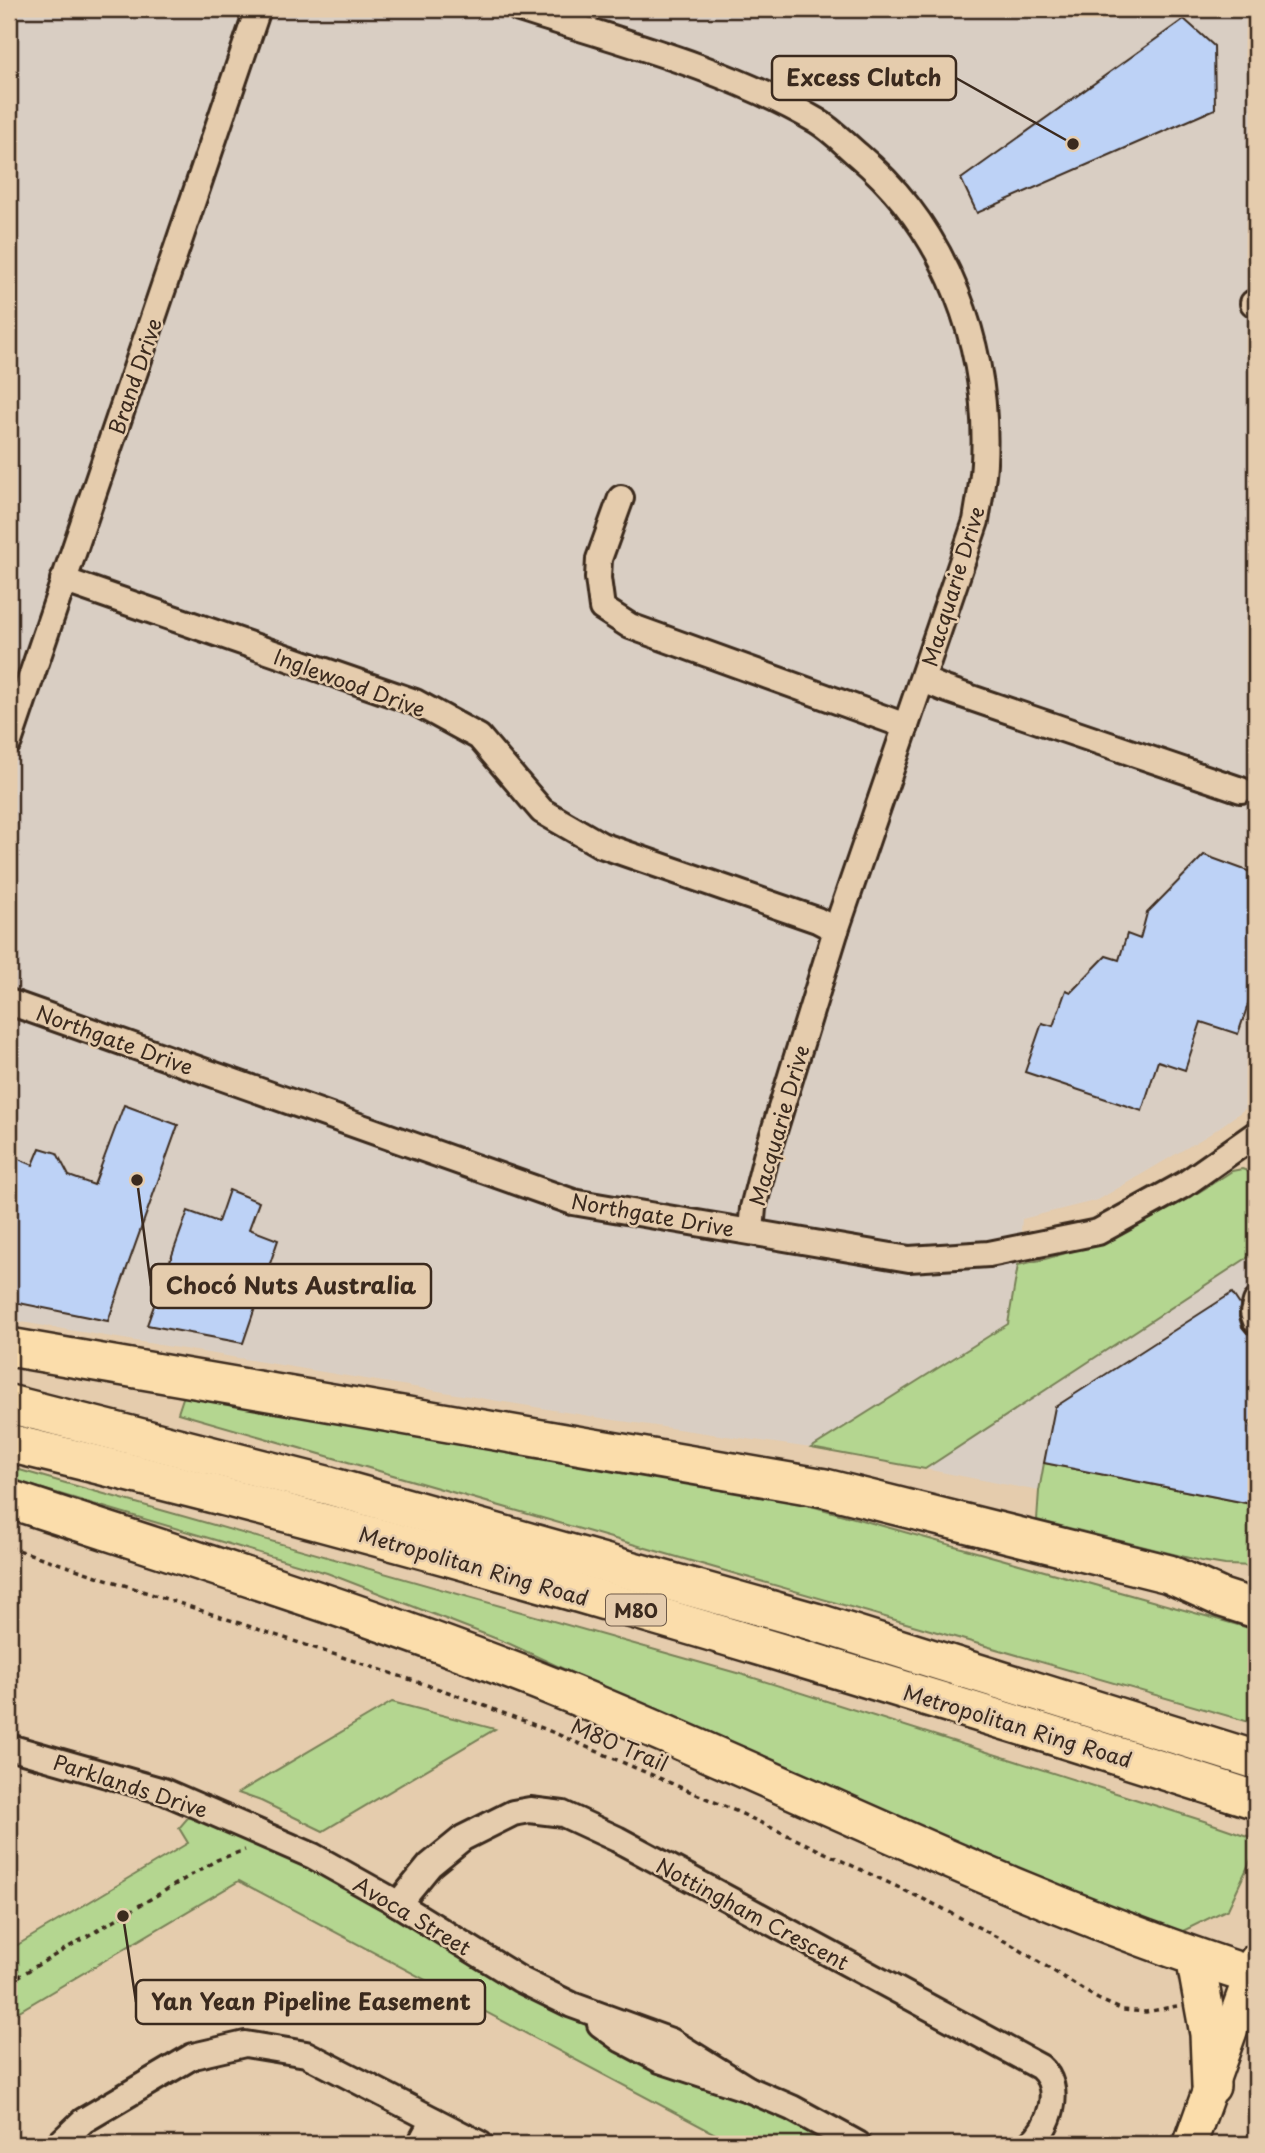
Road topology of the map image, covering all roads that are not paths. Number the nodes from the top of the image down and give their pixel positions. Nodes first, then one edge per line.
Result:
1 (258, 9) edge
2 (519, 9) edge
3 (621, 498) dead end
4 (63, 580) junction
5 (923, 680) junction
6 (906, 726) junction
7 (9, 742) edge
8 (1241, 790) dead end
9 (836, 930) junction
10 (9, 1002) edge
11 (1256, 1134) edge
12 (751, 1231) junction
13 (1256, 1302) edge
14 (1256, 1321) edge
15 (9, 1347) edge
16 (9, 1404) edge
17 (9, 1443) edge
18 (9, 1499) edge
19 (1169, 1574) junction
20 (1256, 1580) edge
21 (1256, 1609) edge
22 (9, 1747) edge
23 (1256, 1760) edge
24 (1256, 1800) edge
25 (252, 1828) joint
26 (398, 1904) junction
27 (1195, 1957) junction
28 (1254, 1971) edge
29 (1211, 2086) junction
30 (433, 2120) junction
31 (59, 2144) edge
32 (420, 2144) edge
33 (480, 2144) edge
34 (858, 2144) edge
35 (1030, 2144) edge
36 (1190, 2144) edge

1 - 4 street, Brand Drive
2 - 5 street, Macquarie Drive
3 - 6 street
4 - 7 street, Brand Drive
4 - 9 street, Inglewood Drive
5 - 6 street, Macquarie Drive
5 - 8 street
6 - 9 street, Macquarie Drive
9 - 12 street, Macquarie Drive
10 - 12 street, Northgate Drive
11 - 12 street, Northgate Drive
13 - 14 street
15 - 19 highway
16 - 23 highway, Metropolitan Ring Road / M80
17 - 24 highway, Metropolitan Ring Road / M80
18 - 27 highway
19 - 20 highway
19 - 21 highway
22 - 25 street, Parklands Drive
25 - 26 street, Avoca Street
26 - 34 street, Avoca Street
26 - 35 street, Nottingham Crescent
27 - 28 highway
27 - 29 highway
28 - 29 main road
29 - 36 main road
30 - 31 street
30 - 32 street
30 - 33 street

